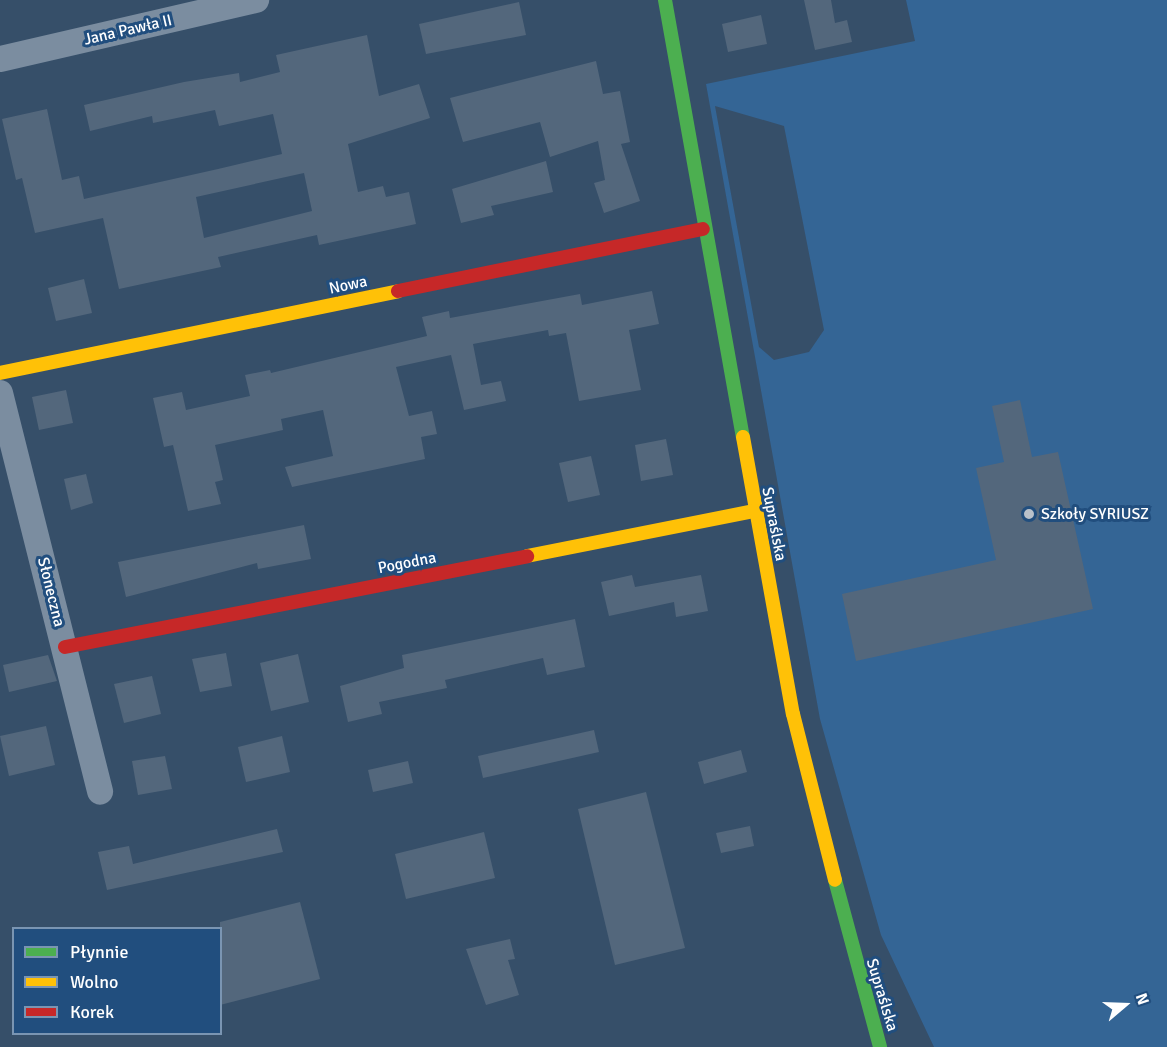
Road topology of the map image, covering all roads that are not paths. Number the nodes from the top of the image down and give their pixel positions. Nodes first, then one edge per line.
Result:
1 (256, 0) edge
2 (665, 0) edge
3 (0, 59) edge
4 (703, 229) junction
5 (0, 373) edge
6 (0, 393) edge
7 (755, 511) junction
8 (65, 647) junction
9 (100, 792) dead end
10 (880, 1047) edge

1 - 3 street, Jana Pawła II
2 - 4 street, Supraślska
4 - 5 street, Nowa
4 - 7 street, Supraślska
6 - 8 street, Słoneczna
7 - 8 street, Pogodna
7 - 10 street, Supraślska
8 - 9 street, Słoneczna

